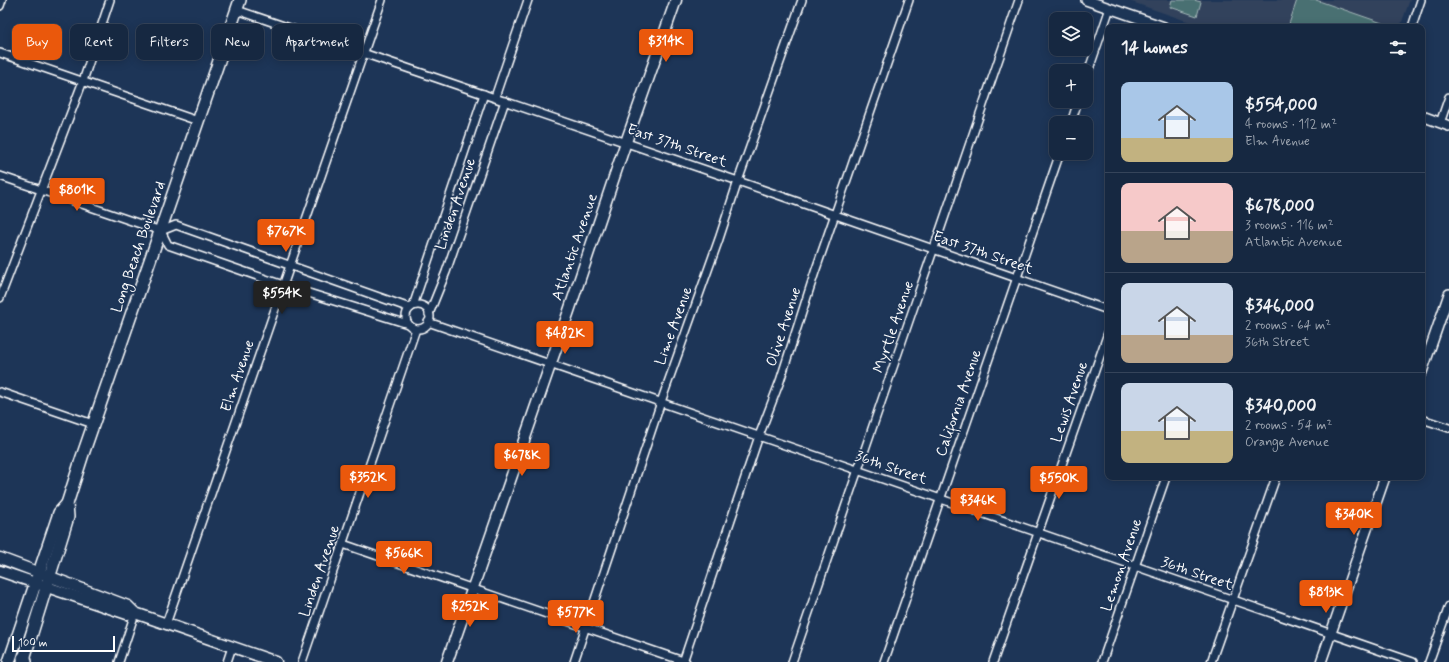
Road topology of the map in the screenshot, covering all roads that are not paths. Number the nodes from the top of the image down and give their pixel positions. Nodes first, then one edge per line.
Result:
1 (2, 0) edge
2 (110, 0) edge
3 (382, 0) edge
4 (528, 0) edge
5 (676, 0) edge
6 (802, 0) edge
7 (909, 0) edge
8 (1020, 0) edge
9 (1086, 0) edge
10 (1422, 0) edge
11 (1111, 4) edge
12 (239, 5) edge
13 (0, 6) edge
14 (288, 24) edge
15 (1157, 24) edge
16 (1413, 24) edge
17 (0, 53) edge
18 (363, 53) joint
19 (361, 60) edge
20 (1091, 64) edge
21 (83, 81) junction
22 (484, 94) junction
23 (495, 97) junction
24 (1449, 97) edge
25 (505, 101) junction
26 (1425, 117) edge
27 (198, 121) junction
28 (1445, 124) edge
29 (626, 142) junction
30 (1058, 160) edge
31 (0, 176) edge
32 (738, 181) junction
33 (42, 190) junction
34 (836, 215) junction
35 (161, 231) junction
36 (934, 250) junction
37 (290, 264) junction
38 (1017, 279) junction
39 (282, 285) junction
40 (1449, 294) edge
41 (0, 298) edge
42 (412, 307) junction
43 (1105, 309) edge
44 (429, 314) junction
45 (428, 322) junction
46 (408, 324) junction
47 (416, 329) junction
48 (1105, 341) edge
49 (1425, 363) edge
50 (550, 364) junction
51 (0, 392) edge
52 (660, 402) junction
53 (1425, 419) edge
54 (93, 424) junction
55 (1449, 428) edge
56 (759, 436) junction
57 (857, 470) junction
58 (1165, 480) edge
59 (1275, 480) edge
60 (1384, 480) edge
61 (940, 499) junction
62 (67, 504) junction
63 (1037, 533) junction
64 (342, 544) junction
65 (0, 558) edge
66 (1135, 566) junction
67 (0, 571) edge
68 (37, 578) junction
69 (48, 582) junction
70 (472, 588) junction
71 (1232, 600) junction
72 (1449, 606) edge
73 (135, 613) junction
74 (166, 624) junction
75 (586, 627) junction
76 (1331, 633) junction
77 (232, 647) junction
78 (24, 661) edge
79 (9, 662) edge
80 (119, 662) edge
81 (227, 662) edge
82 (276, 662) edge
83 (302, 662) edge
84 (447, 662) edge
85 (574, 662) edge
86 (684, 662) edge
87 (792, 662) edge
88 (884, 662) edge
89 (993, 662) edge
90 (1102, 662) edge
91 (1211, 662) edge
92 (1321, 662) edge
93 (1413, 662) edge
94 (1429, 662) edge

1 - 13 street
2 - 21 street
3 - 18 street, Elm Avenue
4 - 23 street
5 - 29 main road, Atlantic Avenue
6 - 32 street, Lime Avenue
7 - 34 street, Olive Avenue
8 - 36 street, Myrtle Avenue
9 - 11 street
10 - 16 street
11 - 15 street
11 - 20 street
12 - 14 street, East 37th Street
12 - 27 main road, Long Beach Boulevard
17 - 21 street
18 - 22 street, East 37th Street
19 - 37 street, Elm Avenue
21 - 27 street
21 - 33 street
22 - 23 street, East 37th Street
22 - 42 street, Linden Avenue
23 - 25 street, East 37th Street
24 - 28 street
25 - 29 street, East 37th Street
25 - 44 street, Linden Avenue
26 - 28 street
27 - 35 main road, Long Beach Boulevard
29 - 32 street, East 37th Street
29 - 50 main road, Atlantic Avenue
30 - 38 street, California Avenue
31 - 33 street
32 - 34 street, East 37th Street
32 - 52 street, Lime Avenue
33 - 35 street
33 - 41 street
34 - 36 street, East 37th Street
34 - 56 street, Olive Avenue
35 - 37 street
35 - 39 street
35 - 54 main road, Long Beach Boulevard
36 - 38 street, East 37th Street
36 - 57 street, Myrtle Avenue
37 - 39 street, Elm Avenue
37 - 42 street
38 - 43 street, East 37th Street
38 - 61 street, California Avenue
39 - 46 street
39 - 74 street, Elm Avenue
40 - 49 street
42 - 44 street
42 - 46 street
44 - 45 street
45 - 47 street
45 - 50 street, 36th Street
46 - 47 street
47 - 64 street, Linden Avenue
48 - 63 street, Lewis Avenue
50 - 52 street, 36th Street
50 - 70 main road, Atlantic Avenue
51 - 54 street
52 - 56 street, 36th Street
52 - 75 street, Lime Avenue
53 - 55 street
54 - 62 main road, Long Beach Boulevard
56 - 57 street, 36th Street
56 - 86 street, Olive Avenue
57 - 61 street, 36th Street
57 - 87 street, Myrtle Avenue
58 - 66 street, Lemon Avenue
59 - 71 street
60 - 76 street
61 - 63 street, 36th Street
61 - 88 street, California Avenue
62 - 68 main road, Long Beach Boulevard
62 - 69 main road, Long Beach Boulevard
63 - 66 street, 36th Street
63 - 89 street, Lewis Avenue
64 - 70 street
64 - 83 street, Linden Avenue
65 - 68 main road
66 - 71 street, 36th Street
66 - 90 street, Lemon Avenue
67 - 68 main road
68 - 69 main road
68 - 79 main road, Long Beach Boulevard
69 - 73 main road
69 - 78 main road, Long Beach Boulevard
70 - 75 street
70 - 84 main road, Atlantic Avenue
71 - 76 street, 36th Street
71 - 91 street
72 - 94 street
73 - 74 main road
73 - 80 street
74 - 77 main road
75 - 85 street, Lime Avenue
75 - 86 street
76 - 92 street
76 - 93 street, 36th Street
77 - 81 street
77 - 82 main road

